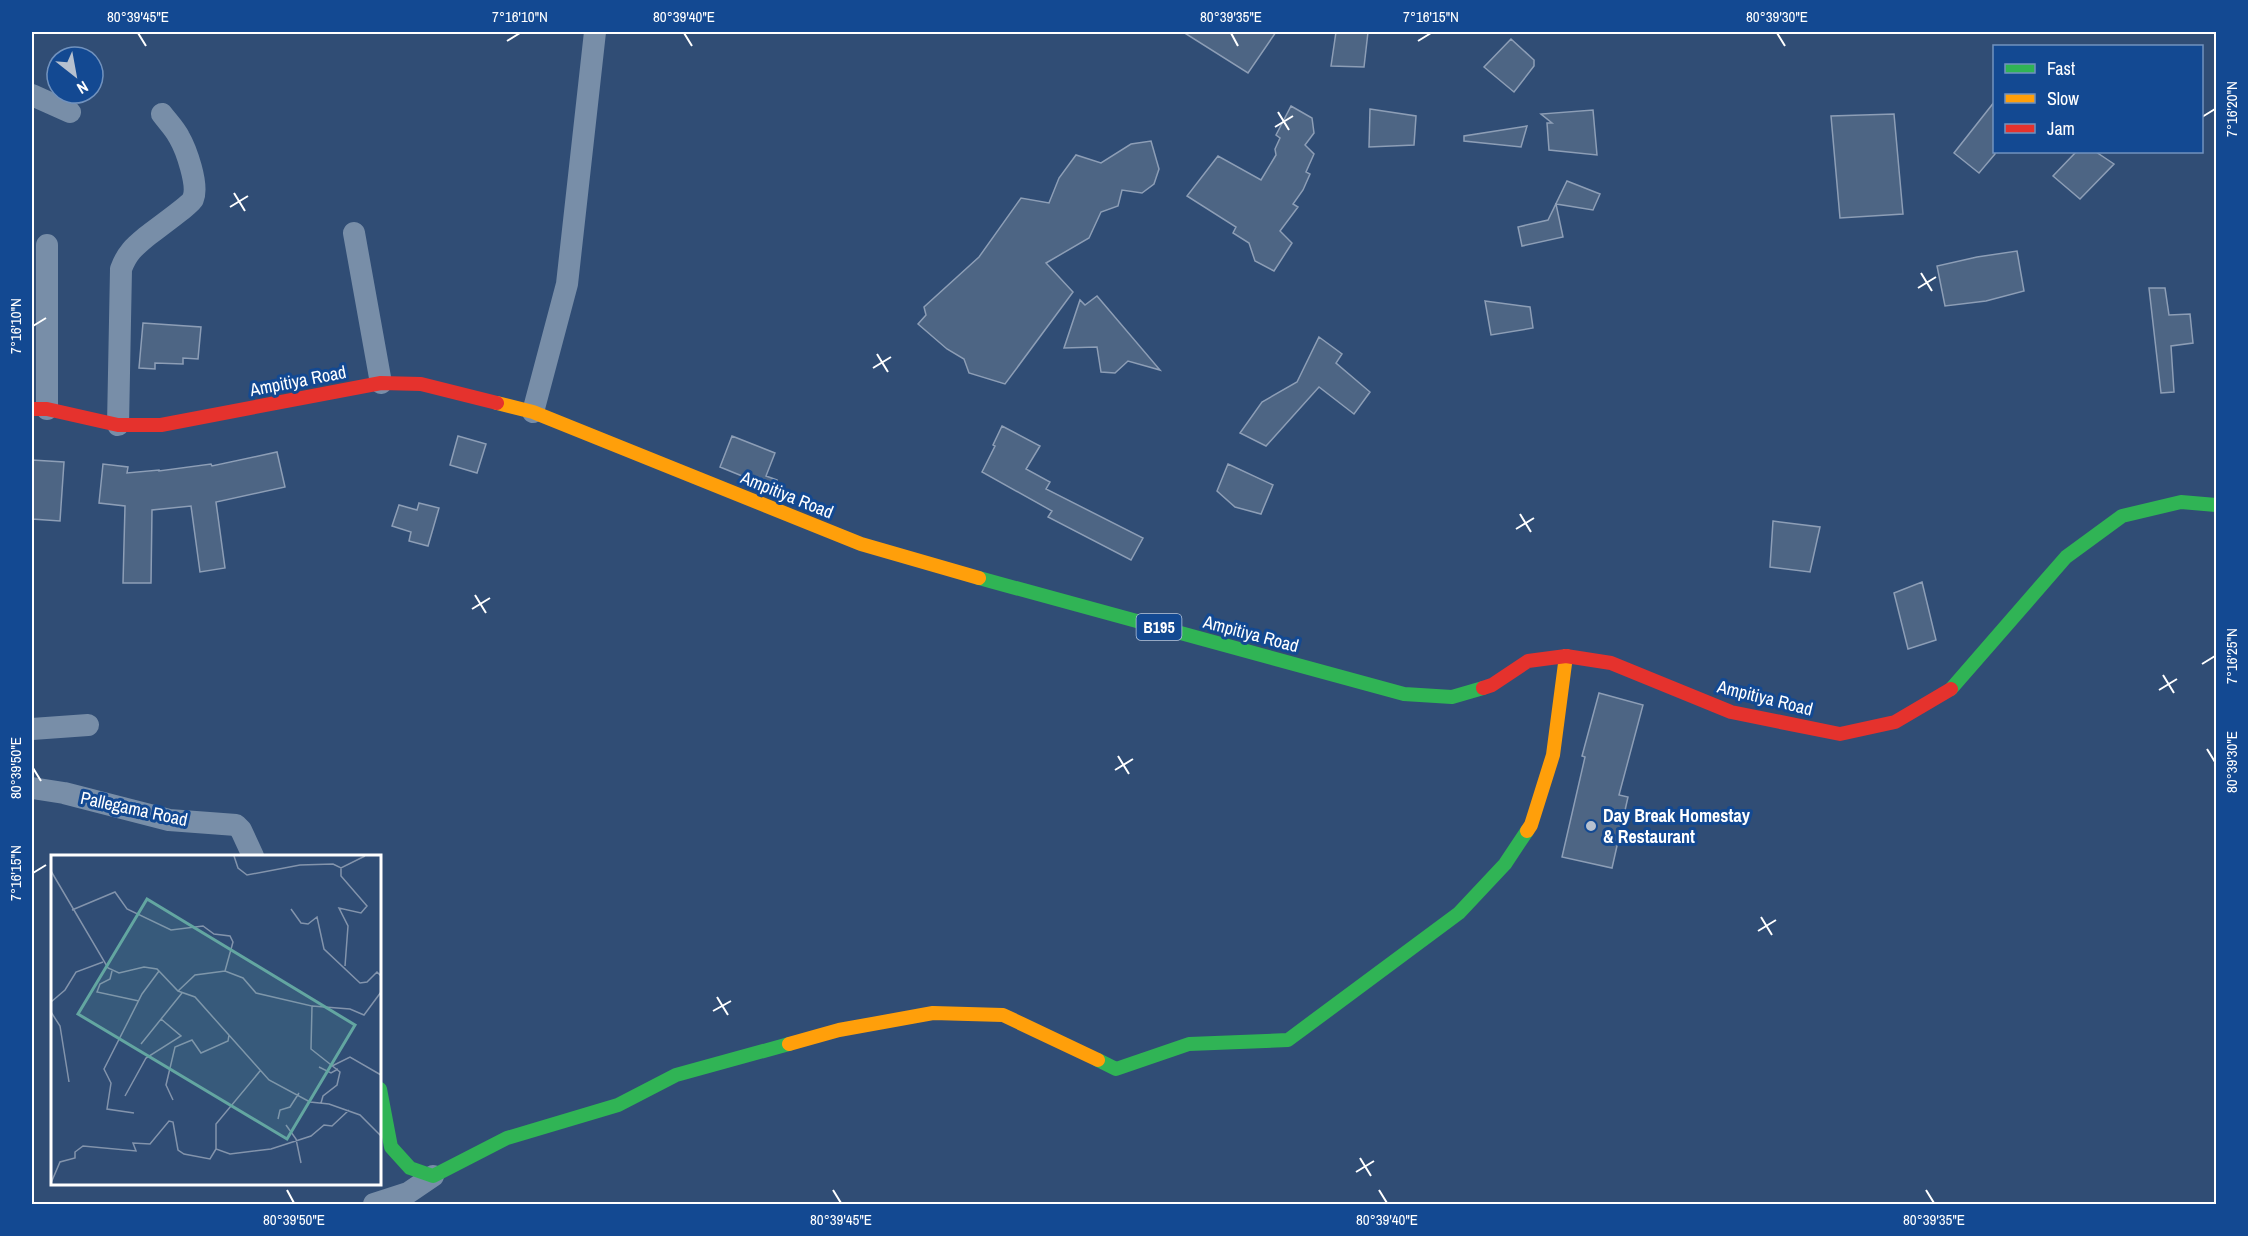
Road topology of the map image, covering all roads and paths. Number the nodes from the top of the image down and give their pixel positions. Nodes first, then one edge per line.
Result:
1 (595, 32) edge
2 (32, 95) edge
3 (70, 112) dead end
4 (162, 114) dead end
5 (354, 233) dead end
6 (47, 244) dead end
7 (381, 383) junction
8 (39, 409) edge
9 (533, 412) junction
10 (118, 425) junction
11 (2217, 505) edge
12 (1566, 656) junction
13 (88, 725) dead end
14 (32, 729) edge
15 (32, 788) edge
16 (253, 855) edge
17 (381, 1094) edge
18 (433, 1176) junction
19 (374, 1204) edge

1 - 9 street
2 - 3 street
4 - 10 street
5 - 7 street
6 - 8 street
7 - 9 main road, Ampitiya Road / B195
7 - 10 main road, Ampitiya Road / B195
8 - 10 main road, Ampitiya Road / B195
9 - 12 main road, Ampitiya Road / B195
11 - 12 main road, Ampitiya Road / B195
12 - 18 main road
13 - 14 street
15 - 16 street, Pallegama Road
17 - 18 main road
18 - 19 street

